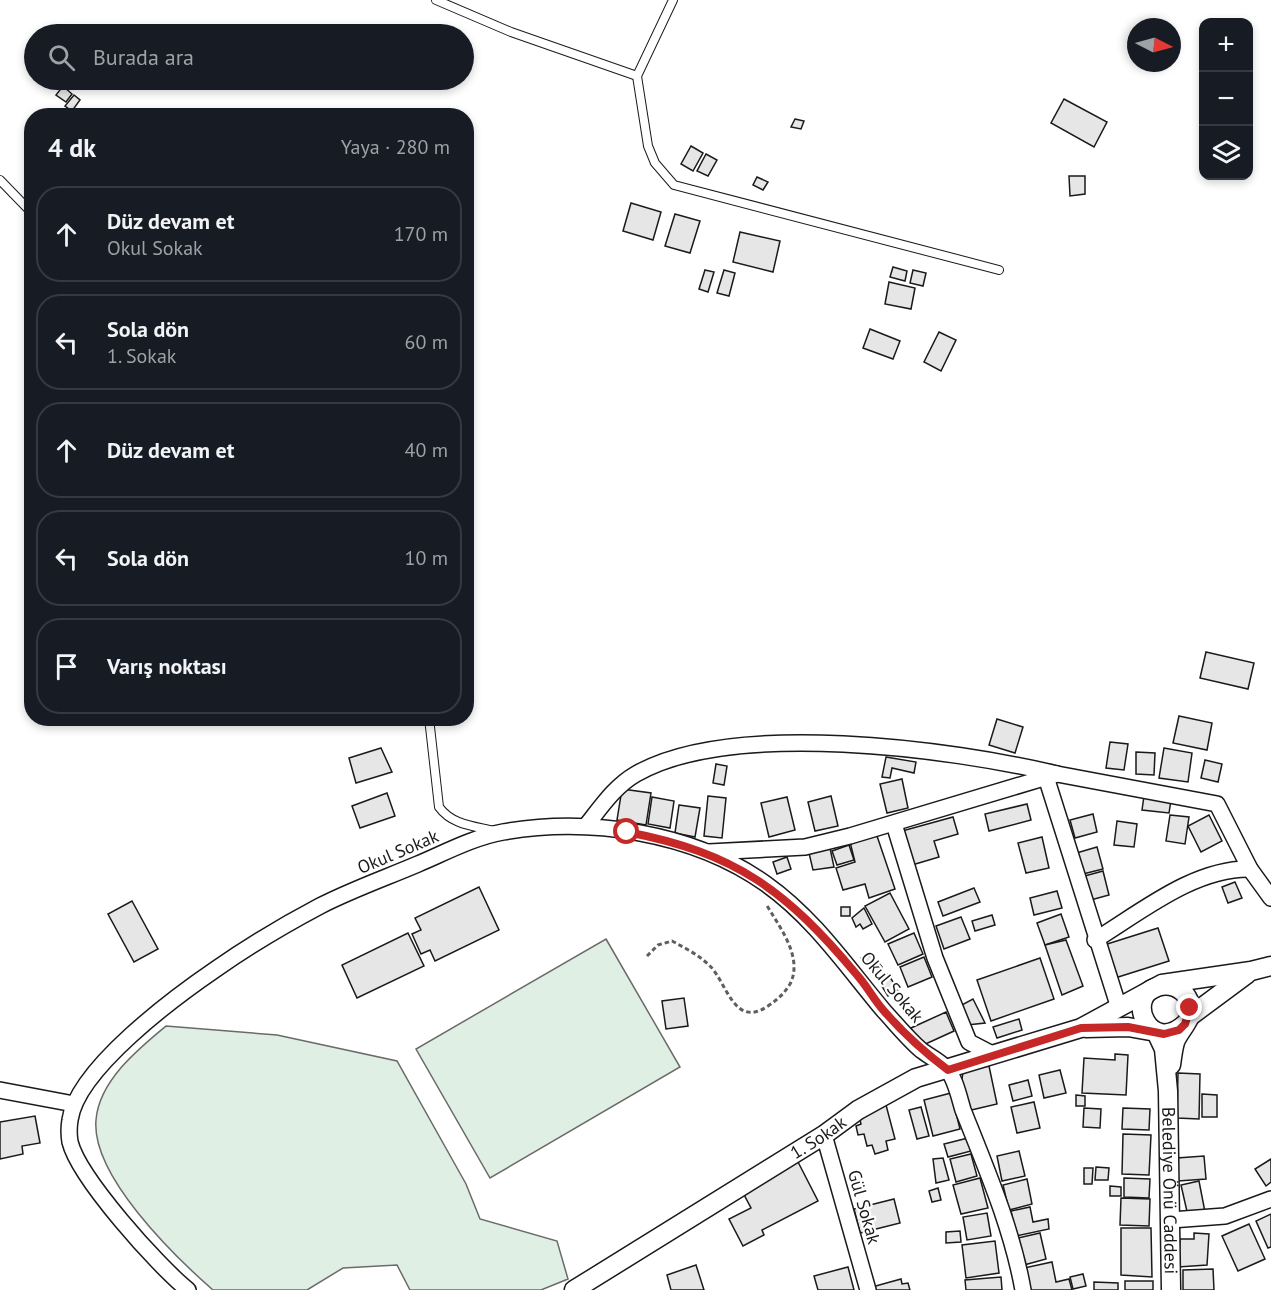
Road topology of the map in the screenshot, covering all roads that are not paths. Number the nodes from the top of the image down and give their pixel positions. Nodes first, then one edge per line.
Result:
1 (436, 0) edge
2 (673, 0) edge
3 (638, 76) junction
4 (0, 180) edge
5 (24, 205) edge
6 (999, 270) dead end
7 (430, 726) edge
8 (1052, 776) junction
9 (894, 824) junction
10 (586, 826) junction
11 (498, 832) junction
12 (706, 852) junction
13 (1250, 869) junction
14 (1271, 898) edge
15 (1095, 940) junction
16 (1271, 966) edge
17 (1251, 971) junction
18 (1154, 988) junction
19 (1119, 1008) junction
20 (1187, 1020) junction
21 (1081, 1028) junction
22 (1156, 1032) junction
23 (992, 1054) junction
24 (948, 1070) junction
25 (0, 1090) edge
26 (1168, 1091) junction
27 (74, 1104) junction
28 (824, 1135) junction
29 (1271, 1199) edge
30 (1171, 1220) junction
31 (188, 1290) edge
32 (574, 1290) edge
33 (868, 1290) edge
34 (1023, 1290) edge
35 (1171, 1290) edge

1 - 3 lane
2 - 3 lane
3 - 6 lane
4 - 5 lane
7 - 11 lane
8 - 9 street
8 - 10 street
8 - 13 street
8 - 15 street
9 - 12 street
9 - 23 street
10 - 11 street, Okul Sokak
10 - 12 street, Okul Sokak
11 - 27 street, Okul Sokak
12 - 24 street, Okul Sokak
13 - 14 street
13 - 15 street
15 - 19 street
16 - 17 street
17 - 18 street
17 - 20 street
18 - 19 street
18 - 20 street
18 - 22 street
19 - 21 street
20 - 22 street
20 - 26 street
21 - 22 street
21 - 23 street, 1. Sokak
22 - 26 street
23 - 24 street, 1. Sokak
24 - 28 street, 1. Sokak
24 - 34 street
25 - 27 street
26 - 30 street, Belediye Önü Caddesi
27 - 31 street, Okul Sokak
28 - 32 street, 1. Sokak
28 - 33 street, Gül Sokak
29 - 30 street
30 - 35 street, Belediye Önü Caddesi

